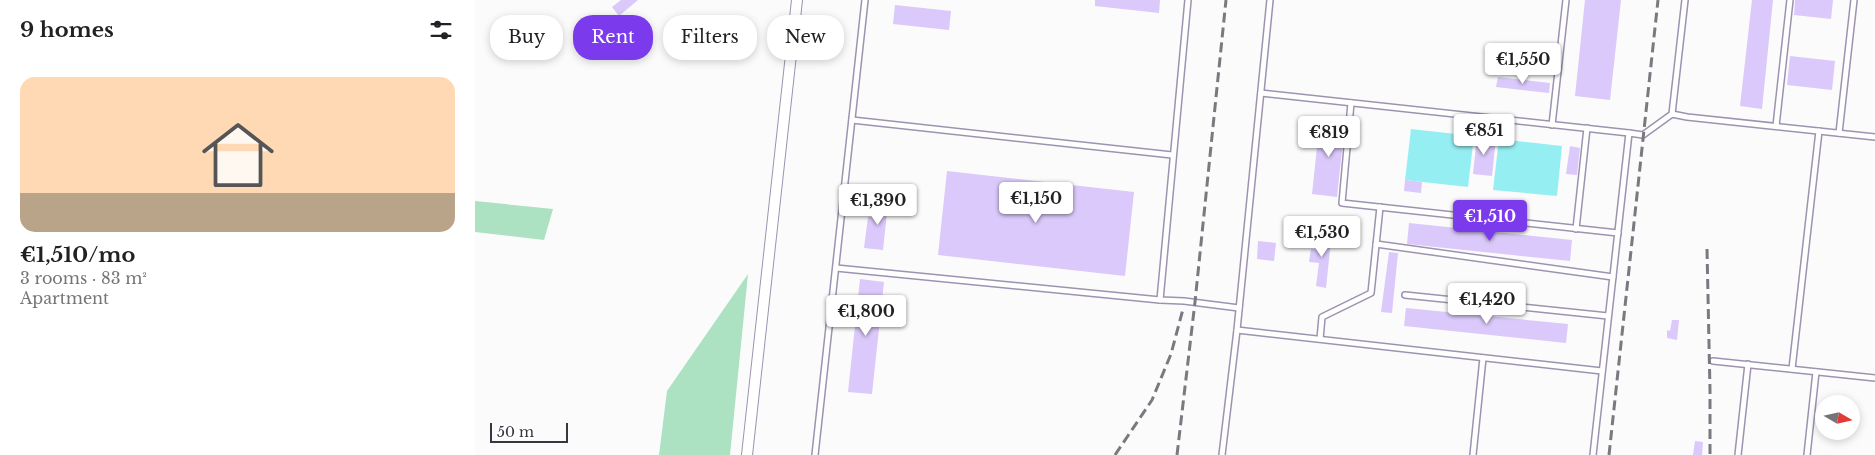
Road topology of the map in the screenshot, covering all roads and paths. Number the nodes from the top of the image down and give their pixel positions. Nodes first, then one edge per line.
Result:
1 (797, 0) edge
2 (865, 0) edge
3 (1188, 0) edge
4 (1270, 0) edge
5 (1566, 0) edge
6 (1685, 0) edge
7 (1790, 0) edge
8 (1855, 0) edge
9 (1261, 93) junction
10 (1351, 103) junction
11 (1672, 114) junction
12 (852, 120) junction
13 (1552, 125) junction
14 (1776, 126) junction
15 (1587, 128) junction
16 (1819, 131) junction
17 (1629, 133) junction
18 (1839, 133) junction
19 (1875, 137) edge
20 (1172, 155) junction
21 (1380, 207) junction
22 (1576, 229) junction
23 (1618, 233) junction
24 (1376, 244) junction
25 (836, 268) junction
26 (1613, 277) junction
27 (1405, 296) dead end
28 (1160, 300) junction
29 (1239, 308) junction
30 (1608, 316) junction
31 (1237, 330) junction
32 (1320, 339) junction
33 (1483, 358) junction
34 (1713, 361) dead end
35 (1748, 364) junction
36 (1792, 369) junction
37 (1602, 371) junction
38 (1817, 372) junction
39 (1875, 378) edge
40 (747, 455) edge
41 (815, 455) edge
42 (1222, 455) edge
43 (1473, 455) edge
44 (1593, 455) edge
45 (1738, 455) edge
46 (1807, 455) edge

1 - 40 street
2 - 12 lane
3 - 20 lane
4 - 9 lane
5 - 13 lane
6 - 11 lane
7 - 14 lane
8 - 18 lane
9 - 10 lane
9 - 29 lane
10 - 13 lane
10 - 21 lane
11 - 14 lane
11 - 17 lane
12 - 20 lane
12 - 25 lane
13 - 15 lane
14 - 16 lane
15 - 17 lane
15 - 22 lane
16 - 18 lane
16 - 36 lane
17 - 23 lane
18 - 19 lane
20 - 28 lane
21 - 22 lane
21 - 24 lane
22 - 23 lane
23 - 26 lane
24 - 26 lane
24 - 32 lane
25 - 28 lane
25 - 41 lane
26 - 30 lane
27 - 30 lane
28 - 29 lane
29 - 31 lane
30 - 37 lane
31 - 32 lane
31 - 42 lane
32 - 33 lane
33 - 37 lane
33 - 43 lane
34 - 35 lane
35 - 36 lane
35 - 45 lane
36 - 38 lane
37 - 44 lane
38 - 39 lane
38 - 46 lane

